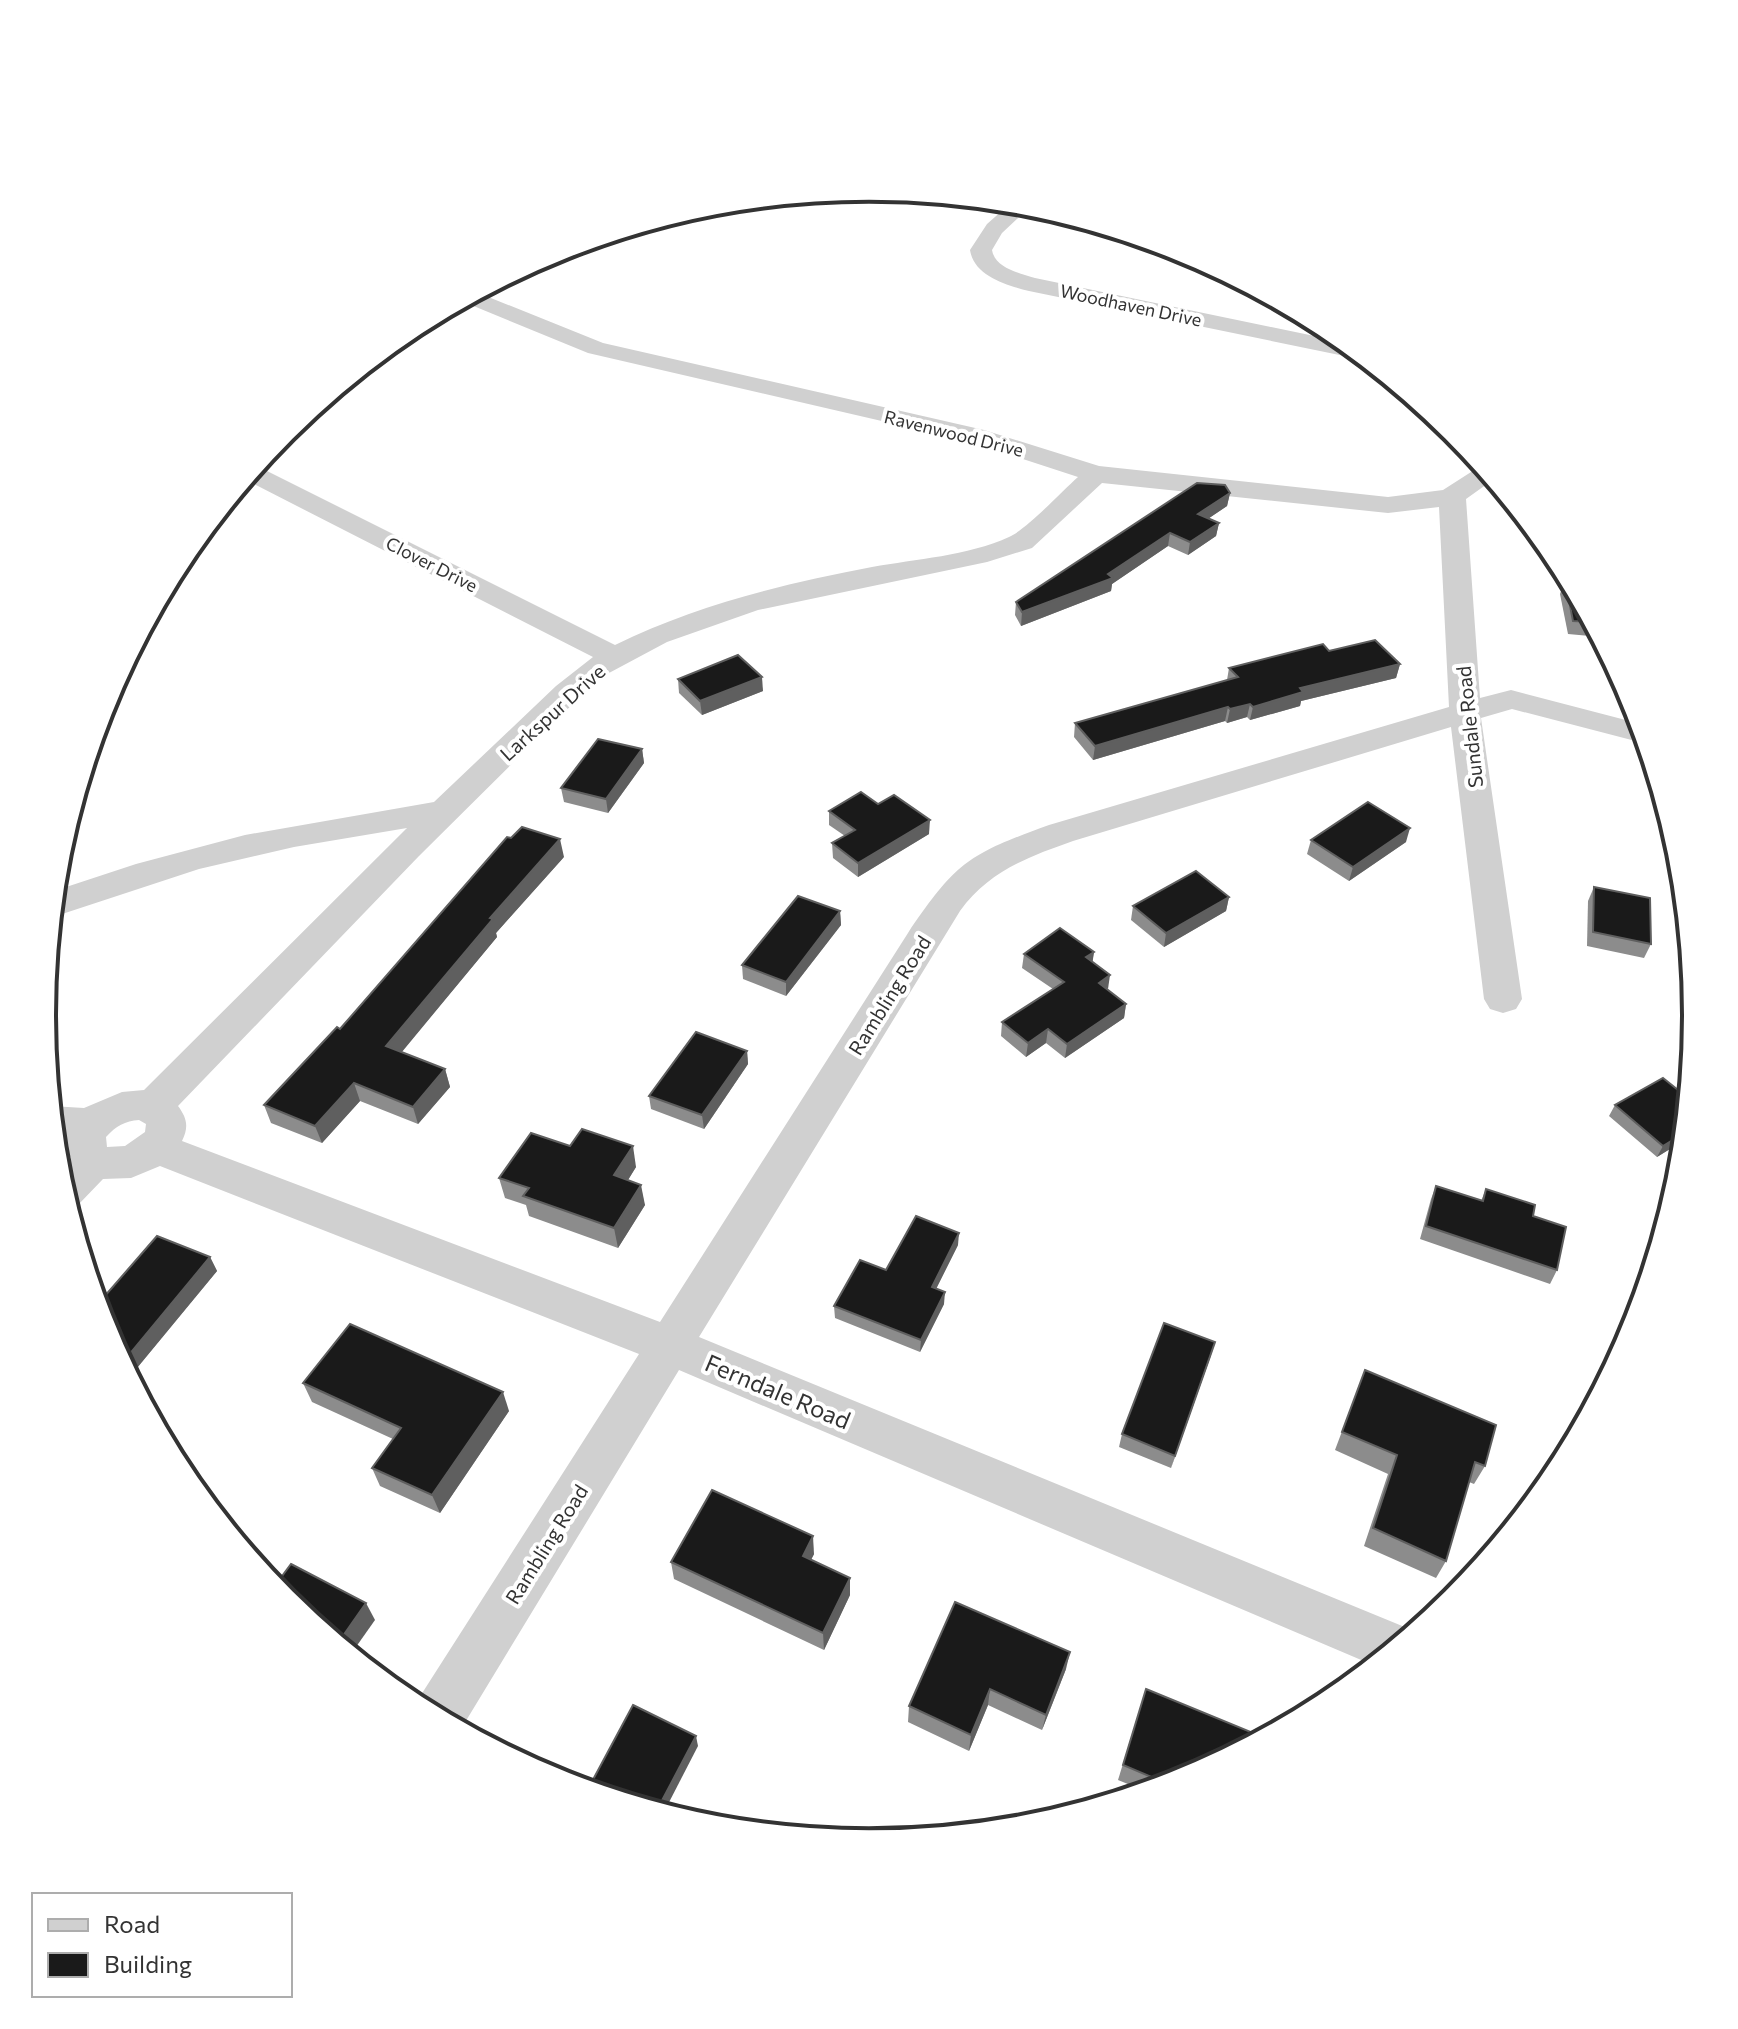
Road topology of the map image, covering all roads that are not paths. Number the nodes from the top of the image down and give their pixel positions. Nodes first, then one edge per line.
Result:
1 (1010, 214) edge
2 (479, 301) edge
3 (1331, 346) edge
4 (1096, 474) junction
5 (259, 477) edge
6 (1479, 477) edge
7 (1452, 496) junction
8 (614, 656) junction
9 (1465, 713) junction
10 (1631, 731) edge
11 (443, 812) junction
12 (64, 901) edge
13 (1503, 999) dead end
14 (154, 1127) junction
15 (64, 1128) edge
16 (93, 1143) junction
17 (73, 1177) edge
18 (670, 1346) junction
19 (1383, 1644) edge
20 (444, 1707) edge

1 - 3 street, Woodhaven Drive
2 - 4 street, Ravenwood Drive
4 - 7 street, Ravenwood Drive
4 - 8 street, Larkspur Drive
5 - 8 street, Clover Drive
6 - 7 street
7 - 9 street, Sundale Road
8 - 11 street, Larkspur Drive
9 - 10 street, Rambling Road
9 - 13 street, Sundale Road
9 - 18 street, Rambling Road
11 - 12 street
11 - 14 street, Larkspur Drive
14 - 16 street
14 - 16 street
14 - 18 street, Ferndale Road
15 - 16 street
16 - 17 street
18 - 19 street, Ferndale Road
18 - 20 street, Rambling Road

